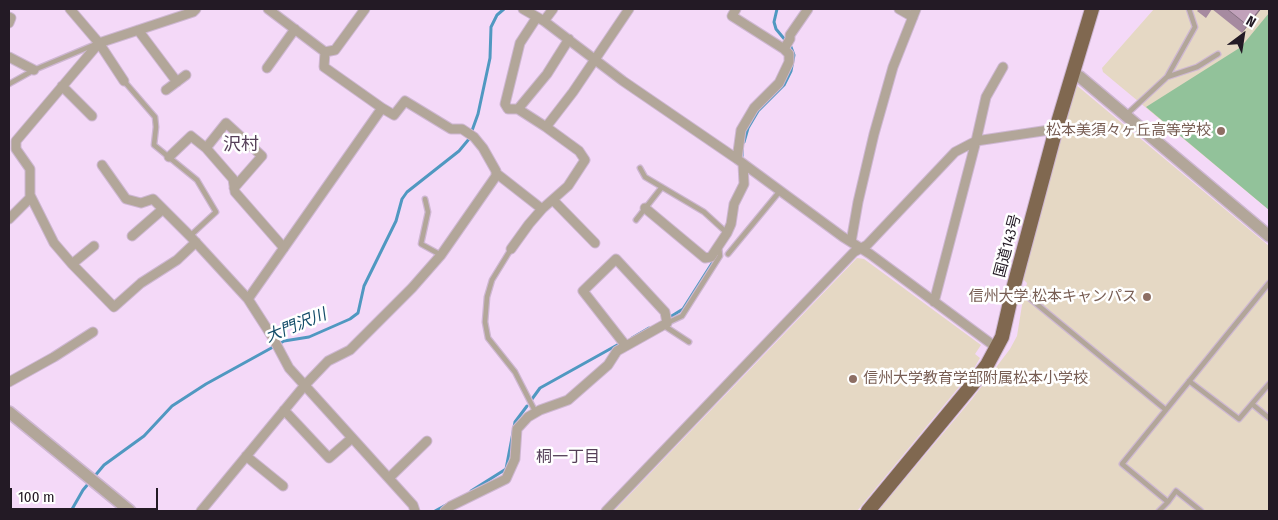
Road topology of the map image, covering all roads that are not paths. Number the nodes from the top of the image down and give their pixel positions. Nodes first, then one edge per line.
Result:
1 (70, 9) edge
2 (196, 9) edge
3 (268, 9) edge
4 (364, 9) edge
5 (523, 9) edge
6 (554, 9) edge
7 (628, 9) edge
8 (736, 9) edge
9 (808, 9) edge
10 (899, 9) edge
11 (1092, 9) edge
12 (1189, 9) edge
13 (914, 13) edge
14 (9, 17) edge
15 (540, 19) junction
16 (9, 24) edge
17 (295, 29) junction
18 (138, 30) junction
19 (569, 39) junction
20 (99, 43) junction
21 (786, 45) junction
22 (325, 52) junction
23 (1218, 54) dead end
24 (9, 57) edge
25 (595, 59) junction
26 (1003, 67) dead end
27 (266, 68) dead end
28 (34, 70) junction
29 (1072, 73) junction
30 (186, 75) dead end
31 (1167, 78) junction
32 (124, 81) joint
33 (177, 82) junction
34 (9, 84) edge
35 (62, 86) junction
36 (166, 90) dead end
37 (382, 108) junction
38 (518, 109) junction
39 (92, 116) dead end
40 (1126, 116) junction
41 (546, 127) junction
42 (1056, 129) junction
43 (976, 141) junction
44 (206, 148) junction
45 (169, 157) junction
46 (740, 161) junction
47 (102, 165) dead end
48 (640, 168) dead end
49 (496, 173) junction
50 (662, 187) junction
51 (234, 188) junction
52 (780, 191) junction
53 (30, 195) junction
54 (425, 199) dead end
55 (553, 200) junction
56 (645, 208) junction
57 (163, 209) junction
58 (542, 209) junction
59 (9, 219) edge
60 (636, 220) dead end
61 (727, 233) junction
62 (132, 236) dead end
63 (1269, 236) edge
64 (193, 239) junction
65 (851, 242) junction
66 (596, 243) dead end
67 (719, 245) junction
68 (94, 246) dead end
69 (284, 248) junction
70 (860, 248) junction
71 (510, 250) joint
72 (728, 254) dead end
73 (440, 255) junction
74 (72, 264) junction
75 (1269, 283) edge
76 (1013, 289) junction
77 (248, 299) junction
78 (934, 302) junction
79 (665, 324) junction
80 (94, 332) dead end
81 (689, 342) dead end
82 (626, 346) junction
83 (997, 348) junction
84 (1189, 381) junction
85 (9, 382) edge
86 (305, 384) junction
87 (1269, 384) edge
88 (1252, 404) junction
89 (284, 410) junction
90 (1166, 410) junction
91 (9, 412) edge
92 (536, 412) junction
93 (1269, 418) edge
94 (352, 438) junction
95 (427, 441) dead end
96 (246, 456) junction
97 (388, 478) junction
98 (283, 486) dead end
99 (1168, 502) junction
100 (873, 508) edge
101 (204, 510) edge
102 (130, 511) edge
103 (415, 511) edge
104 (444, 511) edge
105 (606, 511) edge
106 (1159, 511) edge
107 (1201, 511) edge

1 - 20 street
2 - 18 street
3 - 17 street
4 - 22 street
5 - 15 street
6 - 15 street
7 - 25 street
8 - 21 street
9 - 21 street
10 - 13 street
11 - 29 highway, 国道143号
12 - 31 lane
13 - 65 street
14 - 16 street
15 - 19 street
15 - 38 street
17 - 22 street
17 - 27 street
18 - 20 street
18 - 33 street
19 - 25 street
19 - 38 street
20 - 28 lane
20 - 32 street
20 - 35 street
21 - 46 street
22 - 37 street
23 - 31 lane
24 - 28 street
25 - 41 street
25 - 46 street
26 - 43 street
28 - 34 lane
29 - 40 street
29 - 42 highway, 国道143号
30 - 33 street
31 - 40 lane
32 - 45 lane
33 - 36 street
35 - 39 street
35 - 53 street
37 - 49 street
37 - 69 street
38 - 41 street
40 - 63 street
41 - 55 street
42 - 43 street
42 - 76 highway, 国道143号
43 - 70 street
43 - 78 street
44 - 45 street
44 - 51 street
44 - 51 street
45 - 64 lane
46 - 52 street
46 - 61 street
47 - 57 street
48 - 50 lane
49 - 58 street
49 - 73 street
50 - 56 lane
50 - 61 lane
51 - 69 street
52 - 65 street
52 - 72 lane
53 - 59 street
53 - 74 street
54 - 73 lane
55 - 58 street
55 - 66 street
56 - 60 lane
56 - 67 street
57 - 62 street
57 - 64 street
58 - 71 street
61 - 67 street
64 - 74 street
64 - 77 street
65 - 70 street
67 - 79 lane
68 - 74 street
69 - 77 street
70 - 78 street
70 - 105 street
71 - 92 lane
73 - 86 street
75 - 84 lane
76 - 83 highway, 国道143号
76 - 90 lane
77 - 86 street
78 - 83 street
79 - 81 lane
79 - 82 street
79 - 82 street
80 - 85 street
82 - 92 street
83 - 100 highway, 国道143号
84 - 88 lane
84 - 90 lane
86 - 89 street
86 - 94 street
87 - 88 lane
88 - 93 lane
89 - 94 street
89 - 96 street
90 - 99 lane
91 - 102 street
92 - 104 street
94 - 97 street
95 - 97 street
96 - 98 street
96 - 101 street
97 - 103 street
99 - 106 lane
99 - 107 lane

